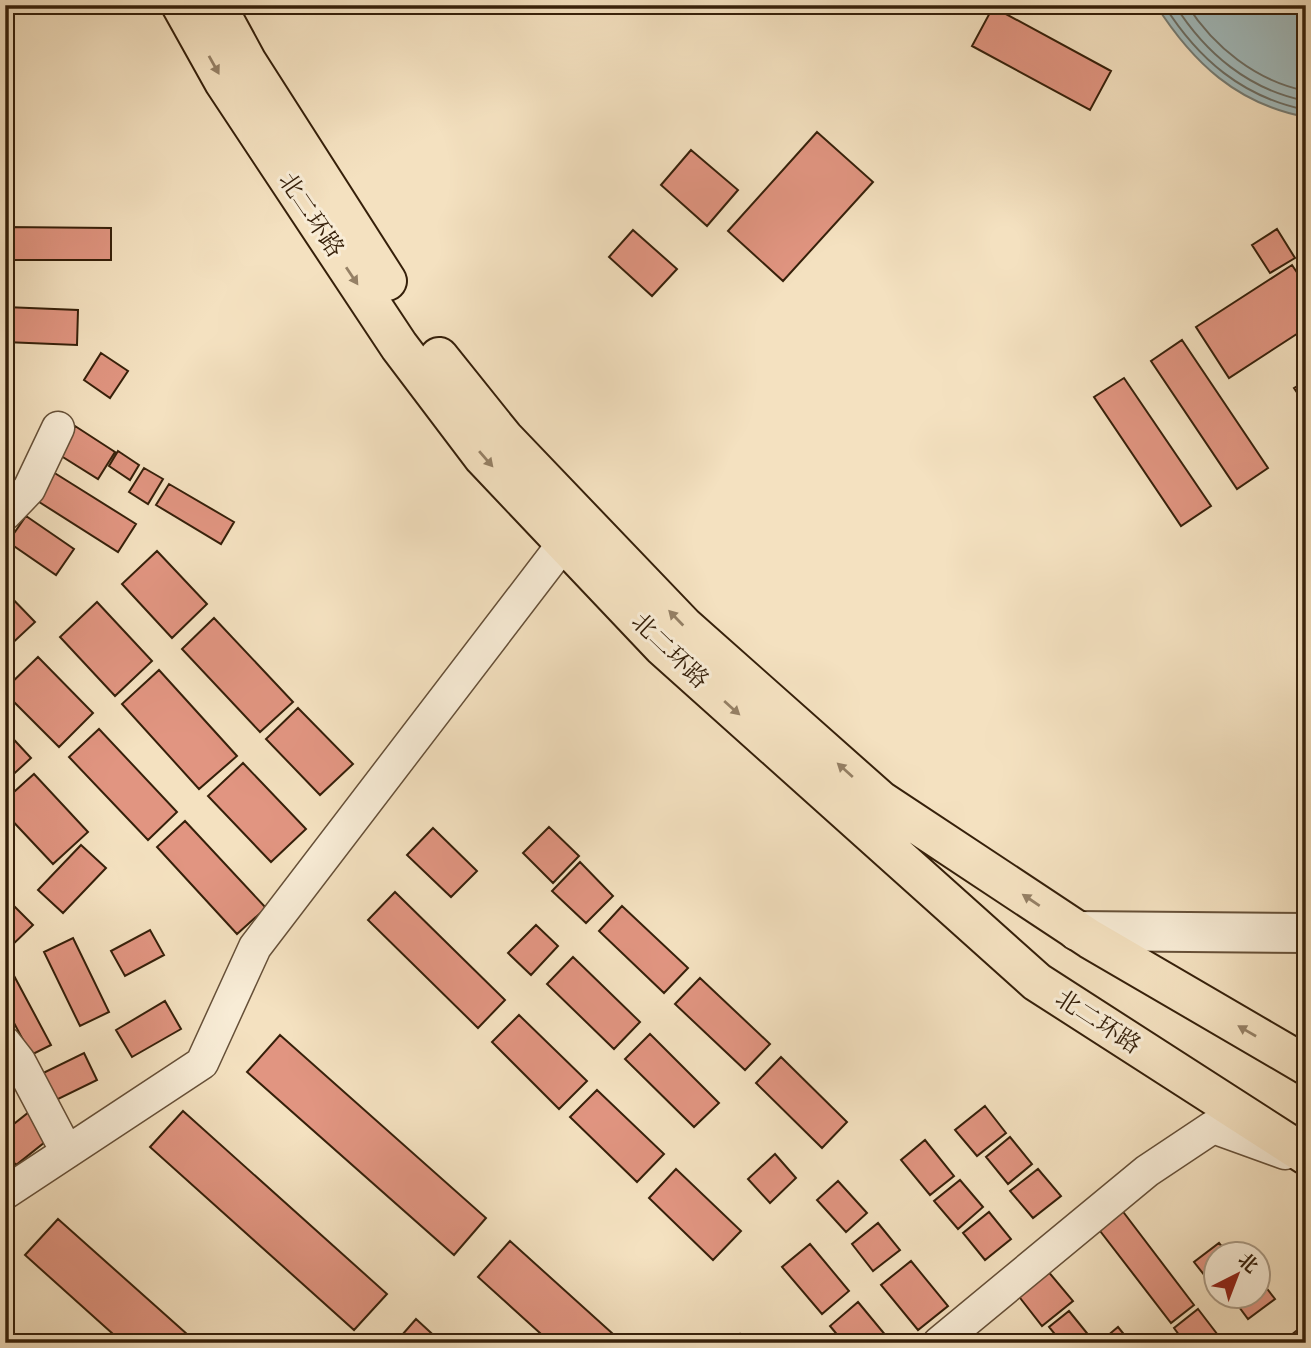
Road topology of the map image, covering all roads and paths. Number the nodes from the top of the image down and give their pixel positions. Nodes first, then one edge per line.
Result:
1 (181, 5) edge
2 (216, 5) edge
3 (58, 428) dead end
4 (5, 514) edge
5 (564, 543) junction
6 (1077, 931) junction
7 (1306, 933) edge
8 (5, 1043) edge
9 (1306, 1065) edge
10 (67, 1152) junction
11 (1306, 1157) edge
12 (5, 1193) edge
13 (939, 1343) edge

1 -> 5 main road, 北二环路
6 -> 2 main road, 北二环路
3 - 4 street
5 - 10 street
5 -> 11 main road, 北二环路
6 - 7 street
9 -> 6 main road, 北二环路
8 - 10 street
10 - 12 street
11 - 13 street

